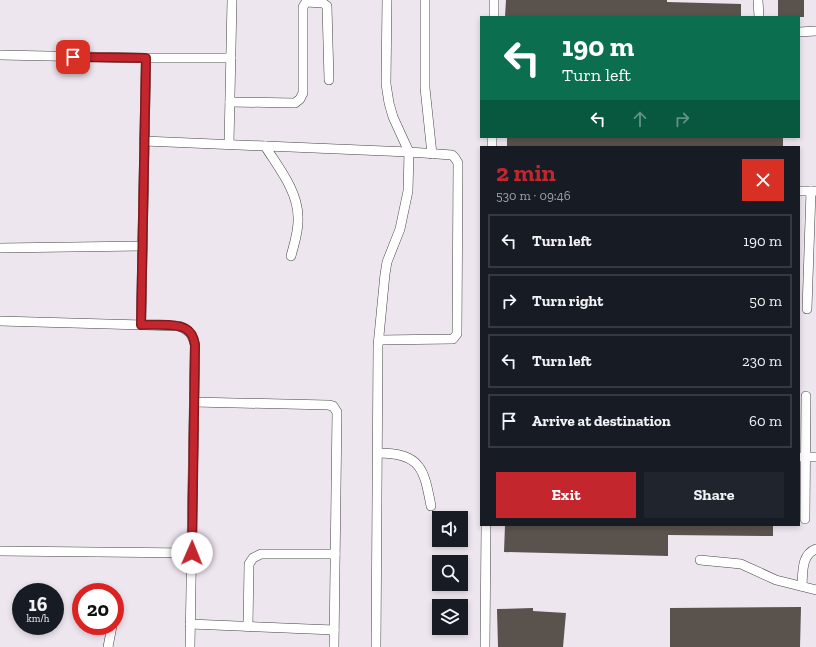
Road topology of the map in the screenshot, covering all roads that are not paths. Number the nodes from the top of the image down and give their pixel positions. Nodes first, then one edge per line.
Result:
1 (232, 0) edge
2 (387, 0) edge
3 (425, 0) edge
4 (494, 0) edge
5 (758, 0) edge
6 (494, 16) edge
7 (759, 16) edge
8 (816, 31) edge
9 (800, 32) edge
10 (0, 56) edge
11 (146, 58) junction
12 (231, 58) junction
13 (329, 80) dead end
14 (230, 102) junction
15 (144, 141) junction
16 (229, 144) junction
17 (265, 146) junction
18 (409, 152) junction
19 (432, 154) junction
20 (800, 191) edge
21 (813, 191) edge
22 (142, 246) junction
23 (0, 248) edge
24 (291, 256) dead end
25 (807, 309) dead end
26 (0, 321) edge
27 (141, 325) junction
28 (379, 340) junction
29 (806, 396) dead end
30 (194, 402) junction
31 (378, 453) junction
32 (802, 457) edge
33 (816, 457) edge
34 (431, 506) dead end
35 (805, 519) dead end
36 (486, 526) edge
37 (816, 549) edge
38 (0, 550) edge
39 (192, 553) junction
40 (335, 554) junction
41 (700, 560) dead end
42 (802, 586) junction
43 (816, 590) edge
44 (190, 624) junction
45 (248, 627) junction
46 (334, 630) junction
47 (110, 635) edge
48 (108, 647) edge
49 (190, 647) edge
50 (334, 647) edge
51 (376, 647) edge
52 (485, 647) edge

1 - 12 street
2 - 18 street
3 - 19 street
4 - 6 street
5 - 7 street
8 - 9 street
10 - 11 street
11 - 12 street
11 - 15 street
12 - 14 street
13 - 14 street
14 - 16 street
15 - 16 street
15 - 22 street
16 - 17 street
17 - 18 street
17 - 24 street
18 - 19 street
18 - 28 street
19 - 28 street
20 - 21 street
21 - 25 street
22 - 23 street
22 - 27 street
26 - 27 street
27 - 30 street
28 - 31 street
29 - 32 street
30 - 39 street
30 - 40 street
31 - 34 street
31 - 51 street
32 - 33 street
32 - 35 street
36 - 52 street
37 - 42 street
38 - 39 street
39 - 44 street
40 - 45 street
40 - 46 street
41 - 42 street
42 - 43 street
44 - 45 street
44 - 49 street
45 - 46 street
46 - 50 street
47 - 48 street

